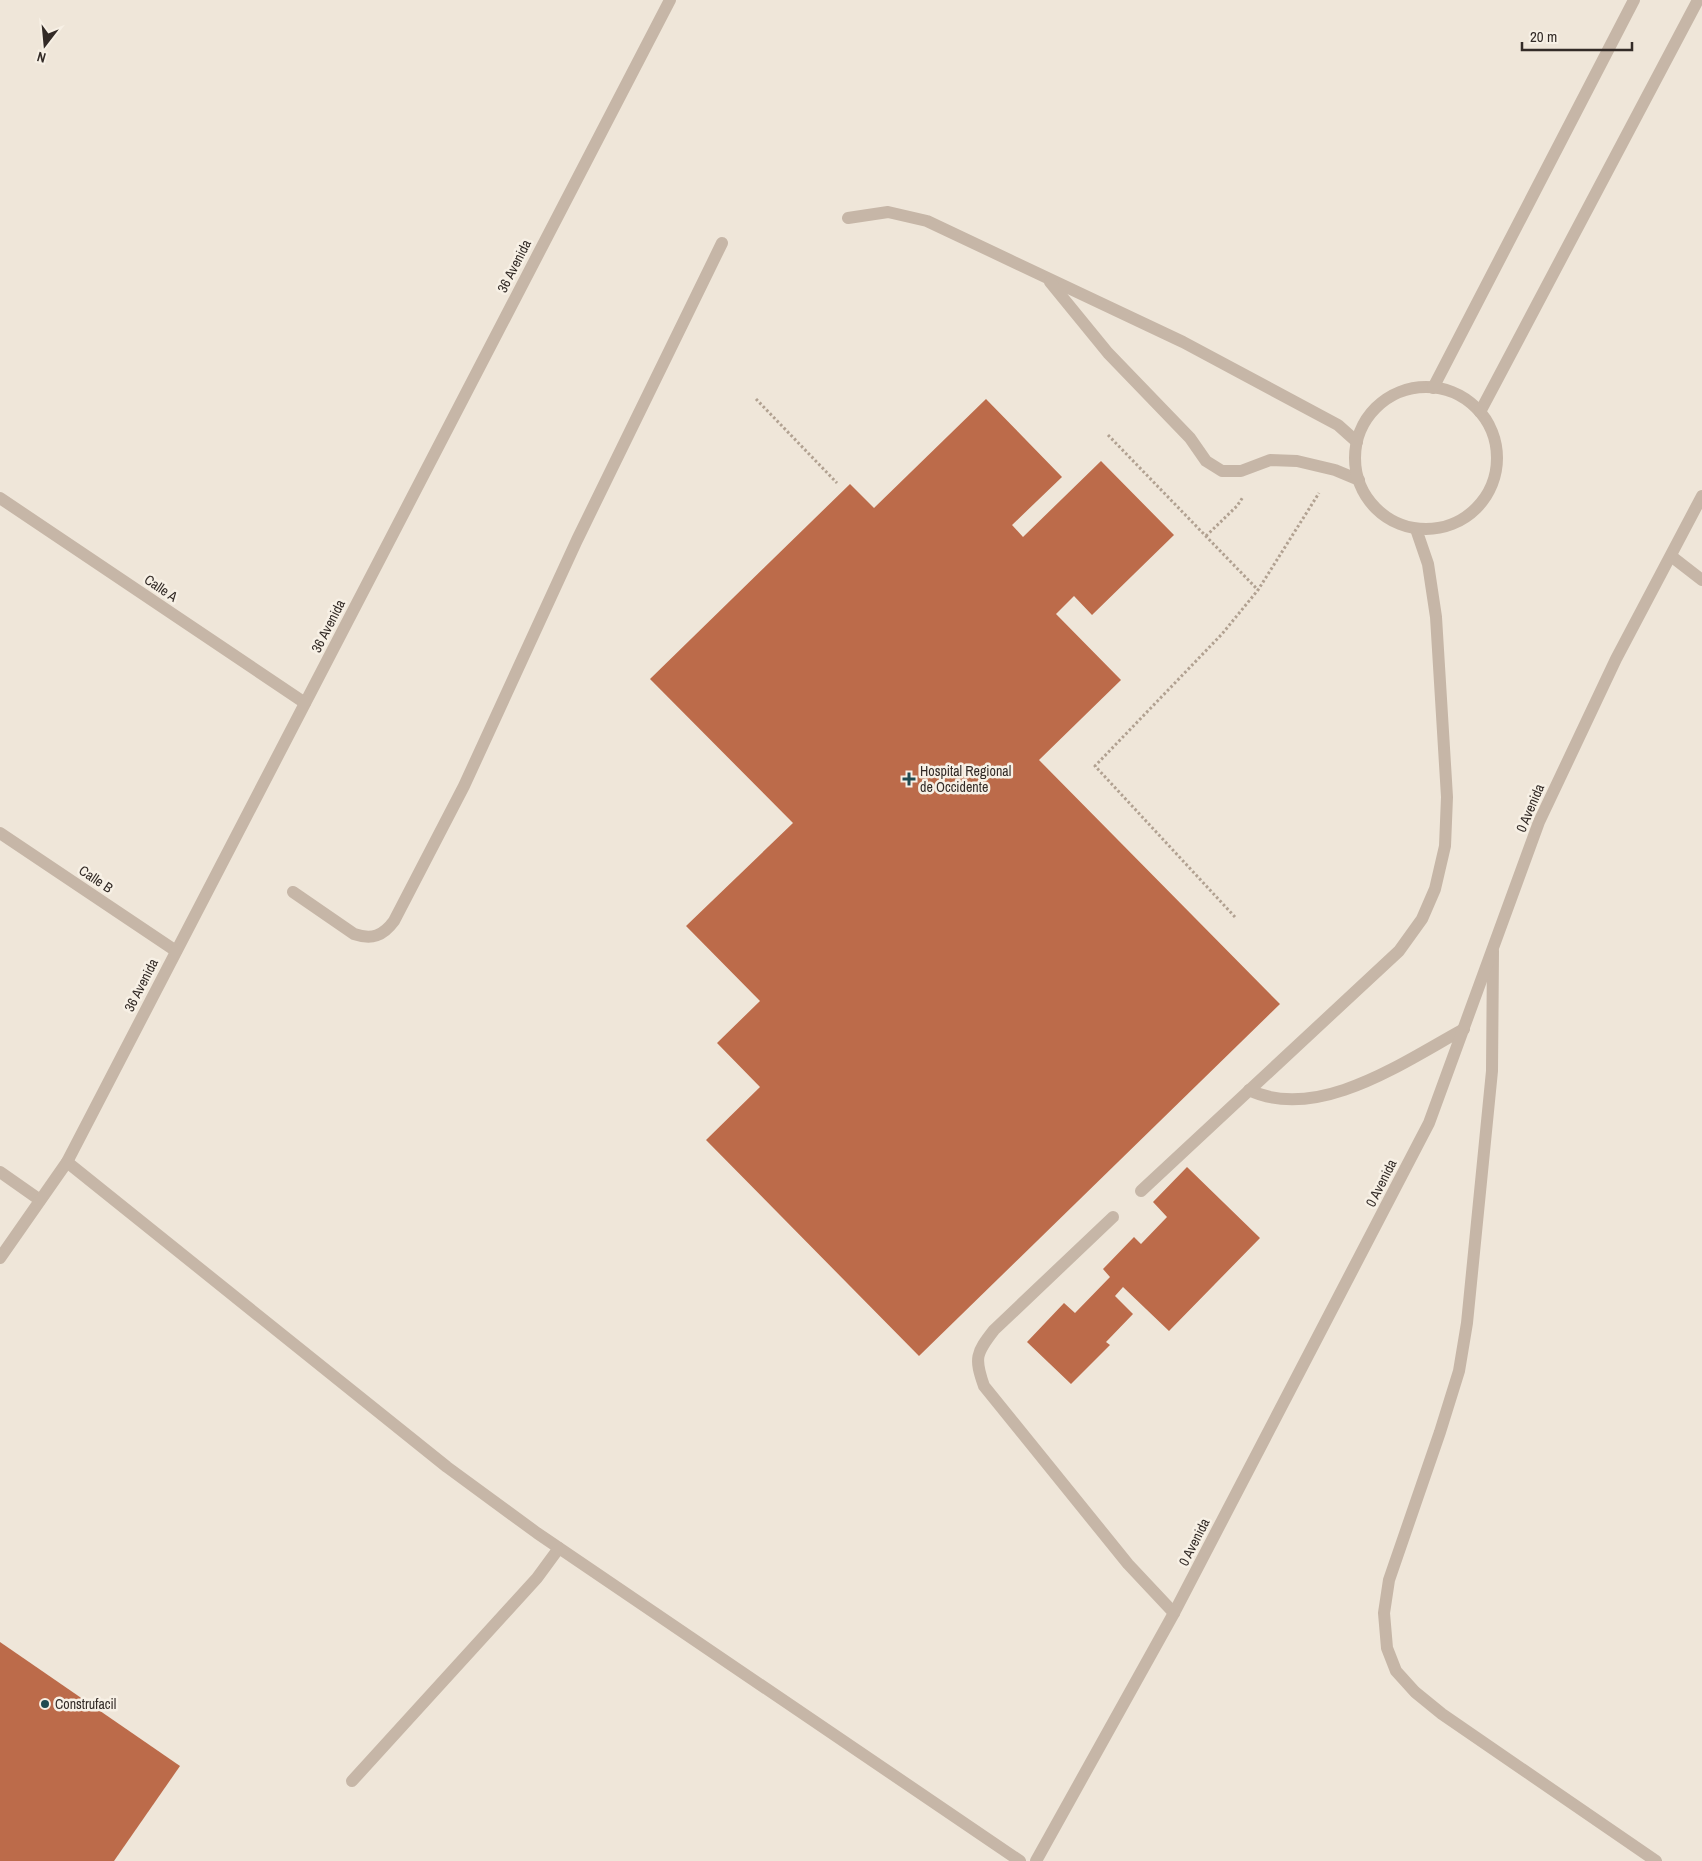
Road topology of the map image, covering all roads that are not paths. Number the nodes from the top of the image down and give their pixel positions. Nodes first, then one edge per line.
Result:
1 (670, 0) edge
2 (1634, 0) edge
3 (1698, 0) edge
4 (848, 218) dead end
5 (722, 243) dead end
6 (1047, 278) junction
7 (1433, 388) junction
8 (1480, 412) junction
9 (1357, 442) junction
10 (1359, 480) junction
11 (1702, 496) edge
12 (0, 498) edge
13 (1416, 529) junction
14 (1671, 556) junction
15 (1702, 580) edge
16 (305, 703) junction
17 (0, 832) edge
18 (292, 892) dead end
19 (176, 951) junction
20 (1493, 951) junction
21 (1464, 1028) junction
22 (1249, 1090) junction
23 (67, 1162) junction
24 (0, 1172) edge
25 (1140, 1191) dead end
26 (40, 1200) junction
27 (1113, 1216) dead end
28 (0, 1258) edge
29 (559, 1548) junction
30 (1174, 1613) junction
31 (352, 1781) dead end
32 (1020, 1861) edge
33 (1036, 1861) edge
34 (1656, 1861) edge

1 - 16 street, 36 Avenida
2 - 7 street
3 - 8 street
4 - 6 street
5 - 18 street
6 - 9 street
6 - 10 street
7 - 8 street
7 - 9 street
8 - 13 street
9 - 10 street
10 - 13 street
11 - 14 street, 0 Avenida
12 - 16 street, Calle A
13 - 22 street
14 - 15 street
14 - 20 street, 0 Avenida
16 - 19 street, 36 Avenida
17 - 19 street, Calle B
19 - 23 street, 36 Avenida
20 - 21 street, 0 Avenida
20 - 34 street
21 - 22 street
21 - 30 street, 0 Avenida
22 - 25 street
23 - 26 street, 36 Avenida
23 - 29 street
24 - 26 street
26 - 28 street, 36 Avenida
27 - 30 street
29 - 31 street
29 - 32 street
30 - 33 street, 0 Avenida

